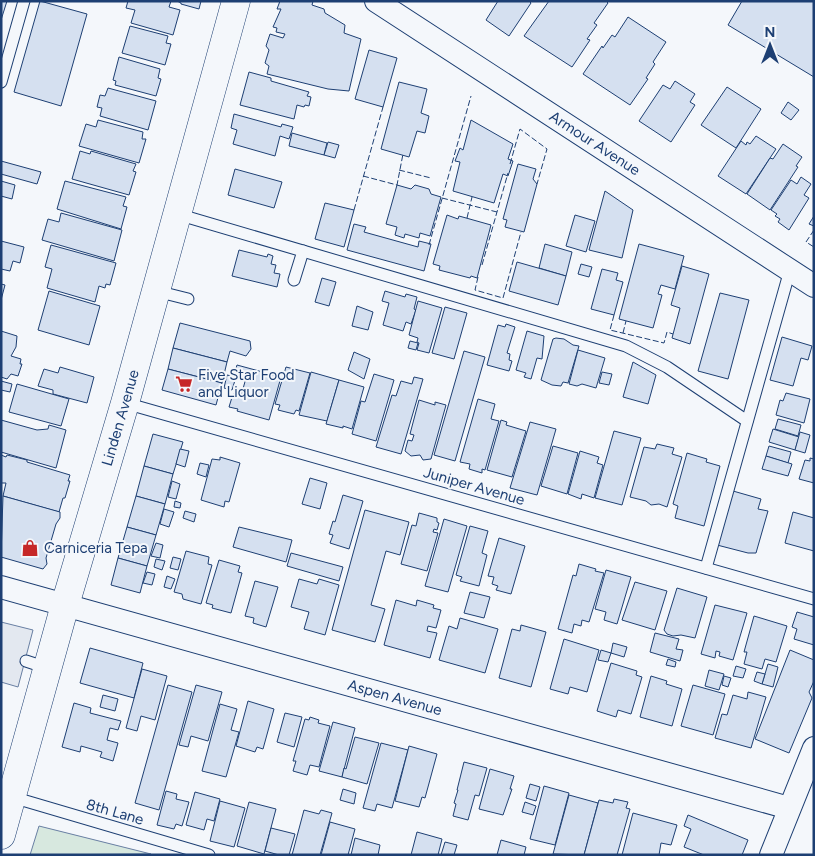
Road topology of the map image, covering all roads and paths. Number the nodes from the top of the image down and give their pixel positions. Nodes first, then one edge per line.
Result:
1 (24, 1) edge
2 (236, 1) edge
3 (376, 1) edge
4 (1, 82) edge
5 (177, 214) junction
6 (302, 251) junction
7 (790, 270) junction
8 (294, 280) dead end
9 (814, 286) edge
10 (156, 291) junction
11 (188, 299) dead end
12 (125, 403) junction
13 (747, 420) junction
14 (706, 568) junction
15 (1, 587) edge
16 (814, 599) edge
17 (65, 604) junction
18 (814, 748) edge
19 (12, 798) junction
20 (789, 808) junction
21 (1, 835) edge
22 (209, 855) edge
23 (771, 855) edge

1 - 4 lane
2 - 5 street, Linden Avenue
3 - 7 street, Armour Avenue
5 - 6 lane
5 - 10 street, Linden Avenue
6 - 8 lane
6 - 13 lane
7 - 9 street, Armour Avenue
7 - 13 lane
10 - 11 lane
10 - 12 street, Linden Avenue
12 - 14 lane, Juniper Avenue
12 - 17 street, Linden Avenue
13 - 14 lane
14 - 16 lane, Juniper Avenue
15 - 17 street, Aspen Avenue
17 - 19 street, Linden Avenue
17 - 20 street, Aspen Avenue
18 - 20 street
19 - 21 street, Linden Avenue
19 - 22 lane, 8th Lane
20 - 23 street

